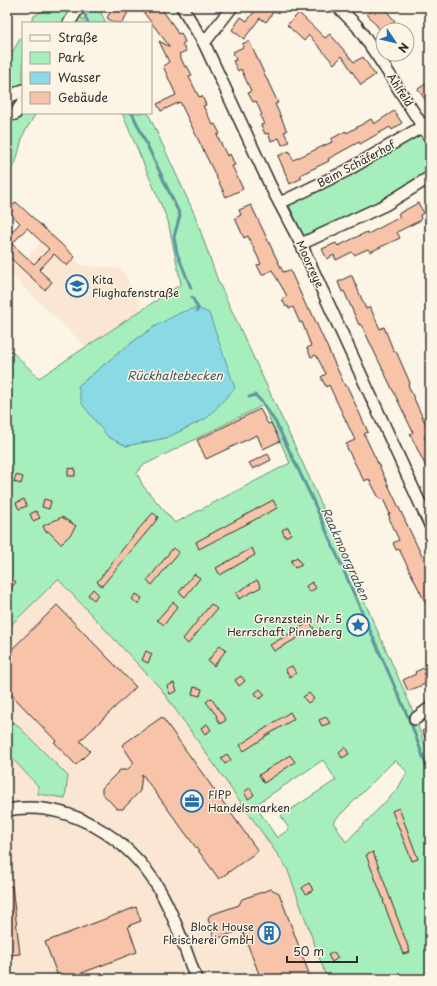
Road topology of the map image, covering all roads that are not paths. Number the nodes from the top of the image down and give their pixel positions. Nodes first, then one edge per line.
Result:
1 (182, 7) edge
2 (232, 7) edge
3 (338, 7) edge
4 (77, 9) edge
5 (70, 22) edge
6 (204, 44) junction
7 (22, 90) edge
8 (7, 98) edge
9 (22, 104) edge
10 (7, 113) edge
11 (427, 125) edge
12 (430, 138) edge
13 (430, 177) edge
14 (280, 203) junction
15 (301, 244) junction
16 (430, 525) edge
17 (430, 708) edge
18 (415, 719) dead end
19 (7, 810) edge
20 (196, 979) edge

1 - 6 street, Moorreye
2 - 6 street
3 - 11 street, Ahlfeld
4 - 5 street
6 - 14 street, Moorreye
7 - 8 street
9 - 10 street
11 - 12 street, Ahlfeld
11 - 14 street, Beim Schäferhof
13 - 15 street
14 - 15 street, Moorreye
15 - 16 street, Moorreye
17 - 18 street
19 - 20 street

